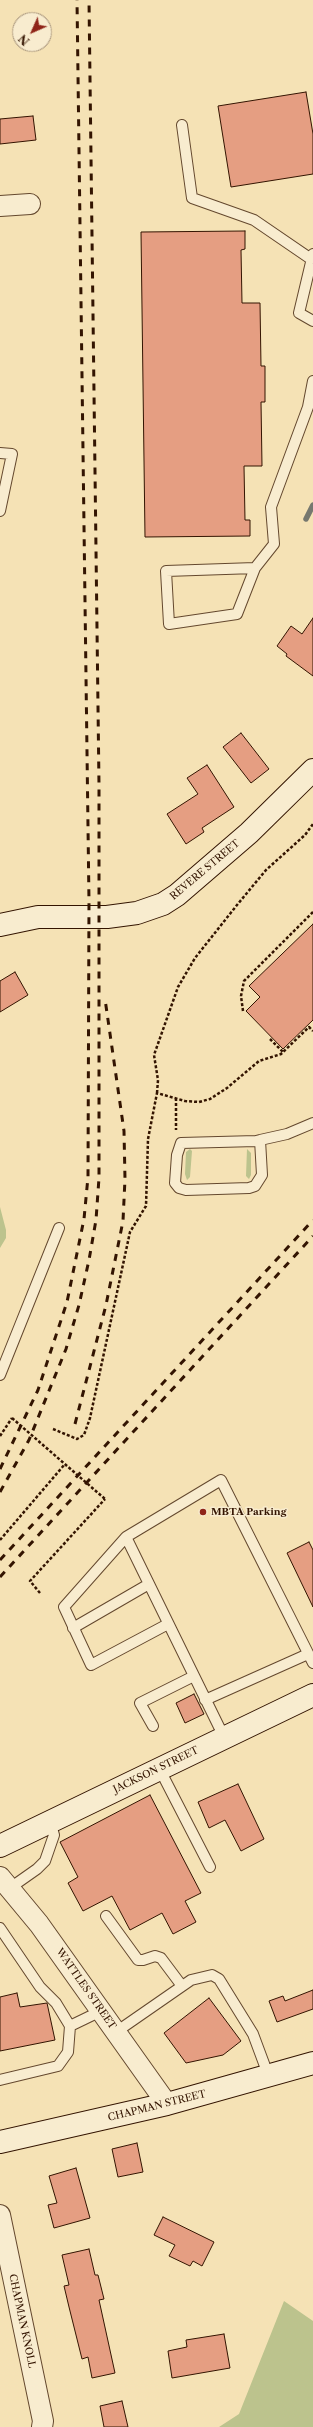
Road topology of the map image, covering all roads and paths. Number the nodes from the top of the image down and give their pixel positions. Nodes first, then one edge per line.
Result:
1 (182, 125) dead end
2 (30, 204) dead end
3 (0, 206) edge
4 (312, 257) edge
5 (313, 321) edge
6 (313, 381) edge
7 (0, 453) edge
8 (0, 511) edge
9 (254, 568) junction
10 (312, 774) edge
11 (313, 824) edge
12 (313, 912) edge
13 (0, 925) edge
14 (243, 1011) dead end
15 (313, 1031) edge
16 (270, 1039) dead end
17 (283, 1052) junction
18 (157, 1093) junction
19 (176, 1098) junction
20 (313, 1123) edge
21 (260, 1140) junction
22 (181, 1143) junction
23 (59, 1228) dead end
24 (0, 1375) edge
25 (53, 1429) dead end
26 (0, 1436) edge
27 (65, 1464) junction
28 (126, 1537) junction
29 (0, 1540) edge
30 (149, 1584) junction
31 (40, 1593) dead end
32 (168, 1624) junction
33 (73, 1628) junction
34 (311, 1658) edge
35 (194, 1676) junction
36 (313, 1695) edge
37 (205, 1700) junction
38 (153, 1726) dead end
39 (224, 1737) junction
40 (159, 1768) junction
41 (50, 1821) junction
42 (0, 1846) edge
43 (210, 1867) dead end
44 (5, 1883) edge
45 (106, 1916) dead end
46 (0, 1928) edge
47 (182, 1986) junction
48 (101, 2010) junction
49 (70, 2026) junction
50 (116, 2032) junction
51 (313, 2063) edge
52 (269, 2077) junction
53 (0, 2080) edge
54 (167, 2104) junction
55 (0, 2142) edge
56 (0, 2215) edge
57 (42, 2427) edge

1 - 4 lane
2 - 3 street
4 - 5 lane
6 - 9 lane
7 - 8 lane
9 - 9 lane
10 - 13 street, REVERE STREET
11 - 18 path
12 - 14 path
15 - 17 path
16 - 17 path
17 - 19 path
18 - 19 path
18 - 25 path
19 - 22 path
20 - 21 lane
21 - 22 lane
21 - 22 lane
23 - 24 lane
26 - 27 path, bridge
27 - 29 path
27 - 31 path, bridge
28 - 30 lane
28 - 33 lane
28 - 34 lane
30 - 32 lane
30 - 33 lane
32 - 33 lane
32 - 35 lane
34 - 37 lane
35 - 37 lane
35 - 38 lane
36 - 39 street, JACKSON STREET
37 - 39 lane
39 - 40 street, JACKSON STREET
40 - 41 street, JACKSON STREET
40 - 43 lane
41 - 42 street, JACKSON STREET
41 - 44 lane
44 - 48 street, WATTLES STREET
45 - 47 lane
46 - 49 lane
47 - 50 lane
47 - 52 lane
48 - 49 lane
48 - 50 street, WATTLES STREET
49 - 53 lane
50 - 54 street, WATTLES STREET
51 - 52 street, CHAPMAN STREET
52 - 54 street, CHAPMAN STREET
54 - 55 street, CHAPMAN STREET
56 - 57 street, CHAPMAN KNOLL

